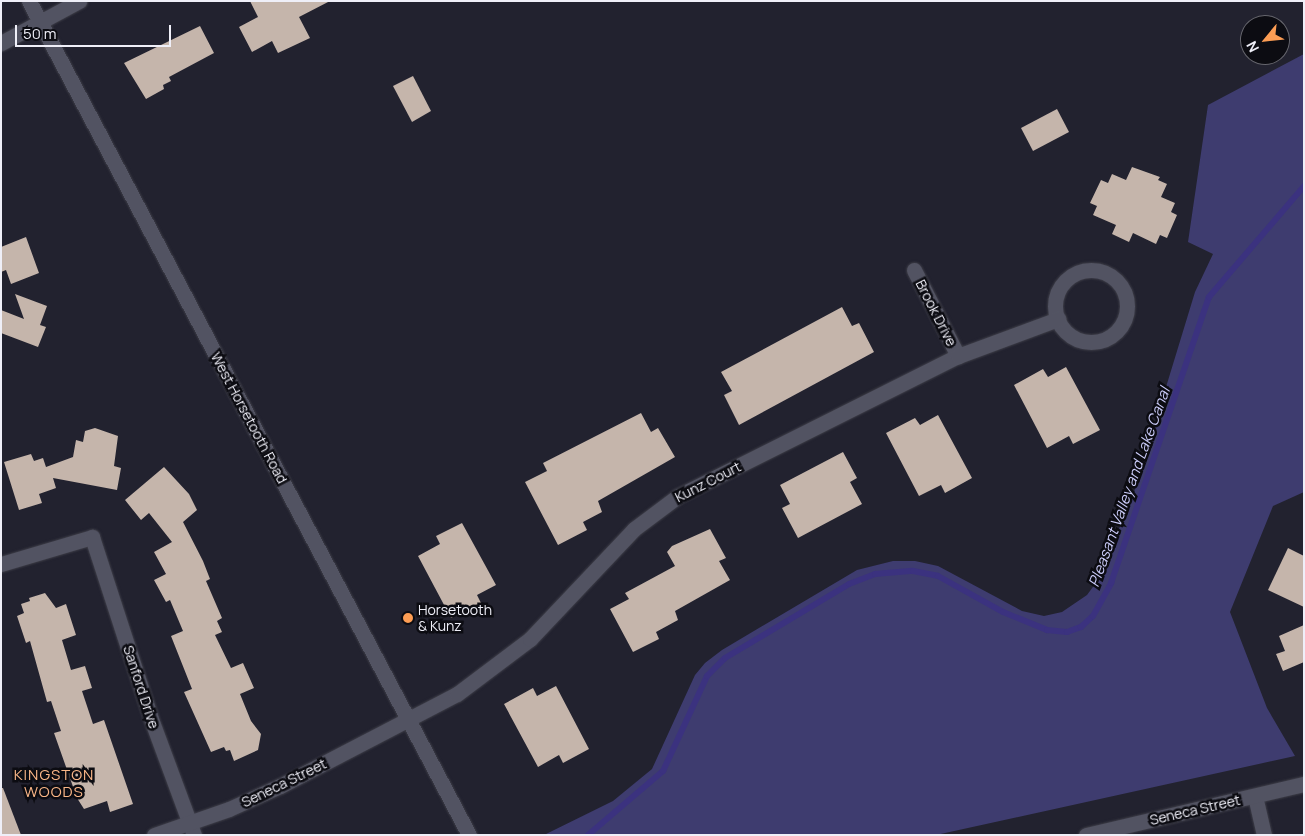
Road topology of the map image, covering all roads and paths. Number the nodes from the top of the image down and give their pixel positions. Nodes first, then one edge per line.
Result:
1 (29, 1) edge
2 (79, 1) edge
3 (41, 22) junction
4 (1, 43) edge
5 (914, 270) dead end
6 (1058, 319) junction
7 (958, 356) junction
8 (1, 564) edge
9 (409, 721) junction
10 (1304, 784) edge
11 (1255, 796) junction
12 (192, 829) edge
13 (154, 835) edge
14 (469, 835) edge
15 (1086, 835) edge
16 (1264, 835) edge

1 - 3 street, West Horsetooth Road
2 - 3 street
3 - 4 street
3 - 9 street, West Horsetooth Road
5 - 7 street, Brook Drive
6 - 6 street
6 - 7 street, Kunz Court
7 - 9 street, Kunz Court
8 - 12 street, Sanford Drive
9 - 12 street, Seneca Street
9 - 14 street, West Horsetooth Road
10 - 11 street, Seneca Street
11 - 15 street, Seneca Street
11 - 16 street
12 - 13 street, Seneca Street

